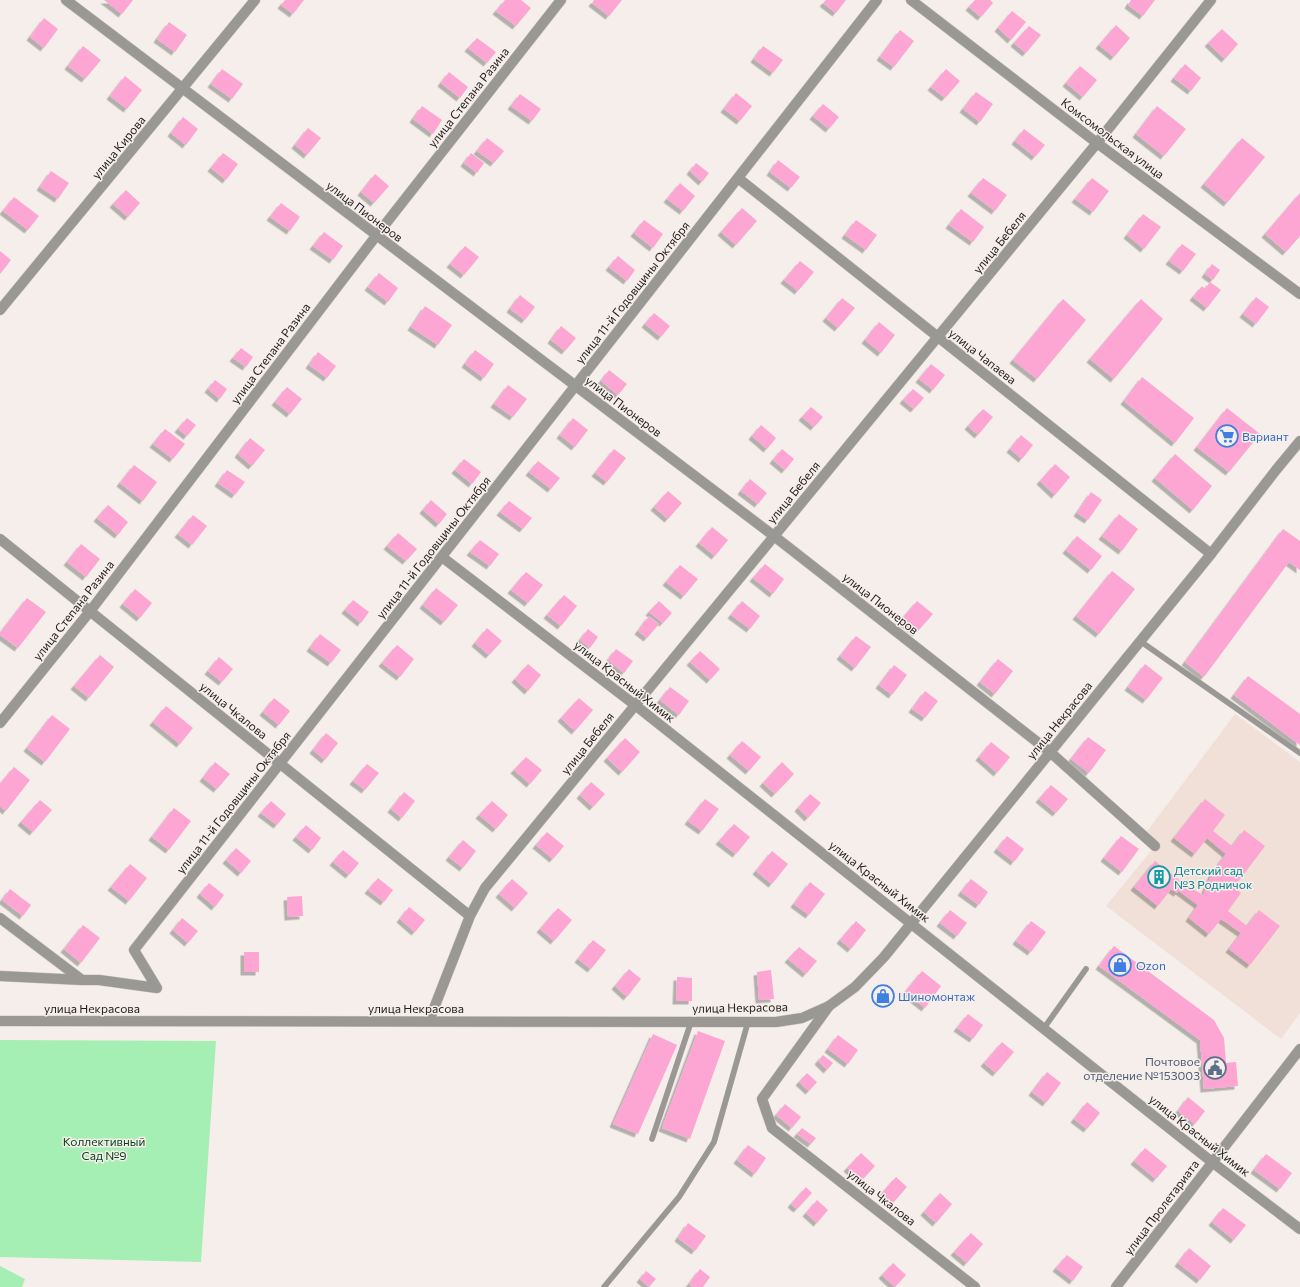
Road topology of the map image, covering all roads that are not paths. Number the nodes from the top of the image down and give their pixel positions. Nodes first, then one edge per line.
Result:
1 (66, 0) edge
2 (255, 0) edge
3 (561, 0) edge
4 (877, 0) edge
5 (911, 0) edge
6 (1211, 0) edge
7 (183, 88) junction
8 (1097, 143) junction
9 (738, 178) junction
10 (376, 236) junction
11 (1300, 294) edge
12 (0, 310) edge
13 (938, 337) junction
14 (576, 386) junction
15 (1300, 441) edge
16 (774, 536) junction
17 (0, 539) edge
18 (1211, 554) junction
19 (442, 557) junction
20 (91, 610) junction
21 (1140, 641) junction
22 (635, 705) junction
23 (0, 723) edge
24 (1050, 752) junction
25 (1300, 753) edge
26 (280, 764) junction
27 (1155, 846) dead end
28 (470, 916) junction
29 (0, 918) edge
30 (912, 923) junction
31 (1086, 969) dead end
32 (0, 976) edge
33 (82, 980) junction
34 (829, 1006) junction
35 (0, 1021) edge
36 (429, 1021) junction
37 (691, 1022) junction
38 (748, 1022) junction
39 (1044, 1028) junction
40 (1300, 1049) edge
41 (772, 1128) joint
42 (652, 1139) dead end
43 (1212, 1162) junction
44 (1300, 1229) edge
45 (604, 1287) edge
46 (975, 1287) edge
47 (1116, 1287) edge

1 - 7 street, улица Пионеров
2 - 7 street, улица Кирова
3 - 10 street, улица Степана Разина
4 - 9 street, улица 11-й Годовщины Октября
5 - 8 street, Комсомольская улица
6 - 8 street, улица Бебеля
7 - 10 street, улица Пионеров
7 - 12 street, улица Кирова
8 - 11 street, Комсомольская улица
8 - 13 street, улица Бебеля
9 - 13 street, улица Чапаева
9 - 14 street, улица 11-й Годовщины Октября
10 - 14 street, улица Пионеров
10 - 20 street, улица Степана Разина
13 - 16 street, улица Бебеля
13 - 18 street, улица Чапаева
14 - 16 street, улица Пионеров
14 - 19 street, улица 11-й Годовщины Октября
15 - 18 street, улица Некрасова
16 - 22 street, улица Бебеля
16 - 24 street, улица Пионеров
17 - 20 street, улица Чкалова
18 - 21 street, улица Некрасова
19 - 22 street, улица Красный Химик
19 - 26 street, улица 11-й Годовщины Октября
20 - 23 street, улица Степана Разина
20 - 26 street, улица Чкалова
21 - 24 street, улица Некрасова
21 - 25 lane
22 - 28 street, улица Бебеля
22 - 30 street, улица Красный Химик
24 - 27 street, улица Пионеров
24 - 30 street, улица Некрасова
26 - 28 street, улица Чкалова
26 - 33 street, улица 11-й Годовщины Октября
28 - 36 street, улица Бебеля
29 - 33 street
30 - 34 street, улица Некрасова
30 - 39 street, улица Красный Химик
31 - 39 lane
32 - 33 street, улица 11-й Годовщины Октября
34 - 38 street, улица Некрасова
34 - 41 street, улица Некрасова
35 - 36 street, улица Некрасова
36 - 37 street, улица Некрасова
37 - 38 street, улица Некрасова
37 - 42 lane
38 - 45 lane
39 - 43 street, улица Красный Химик
40 - 43 street, улица Пролетариата
41 - 46 street, улица Чкалова
43 - 44 street, улица Красный Химик
43 - 47 street, улица Пролетариата

